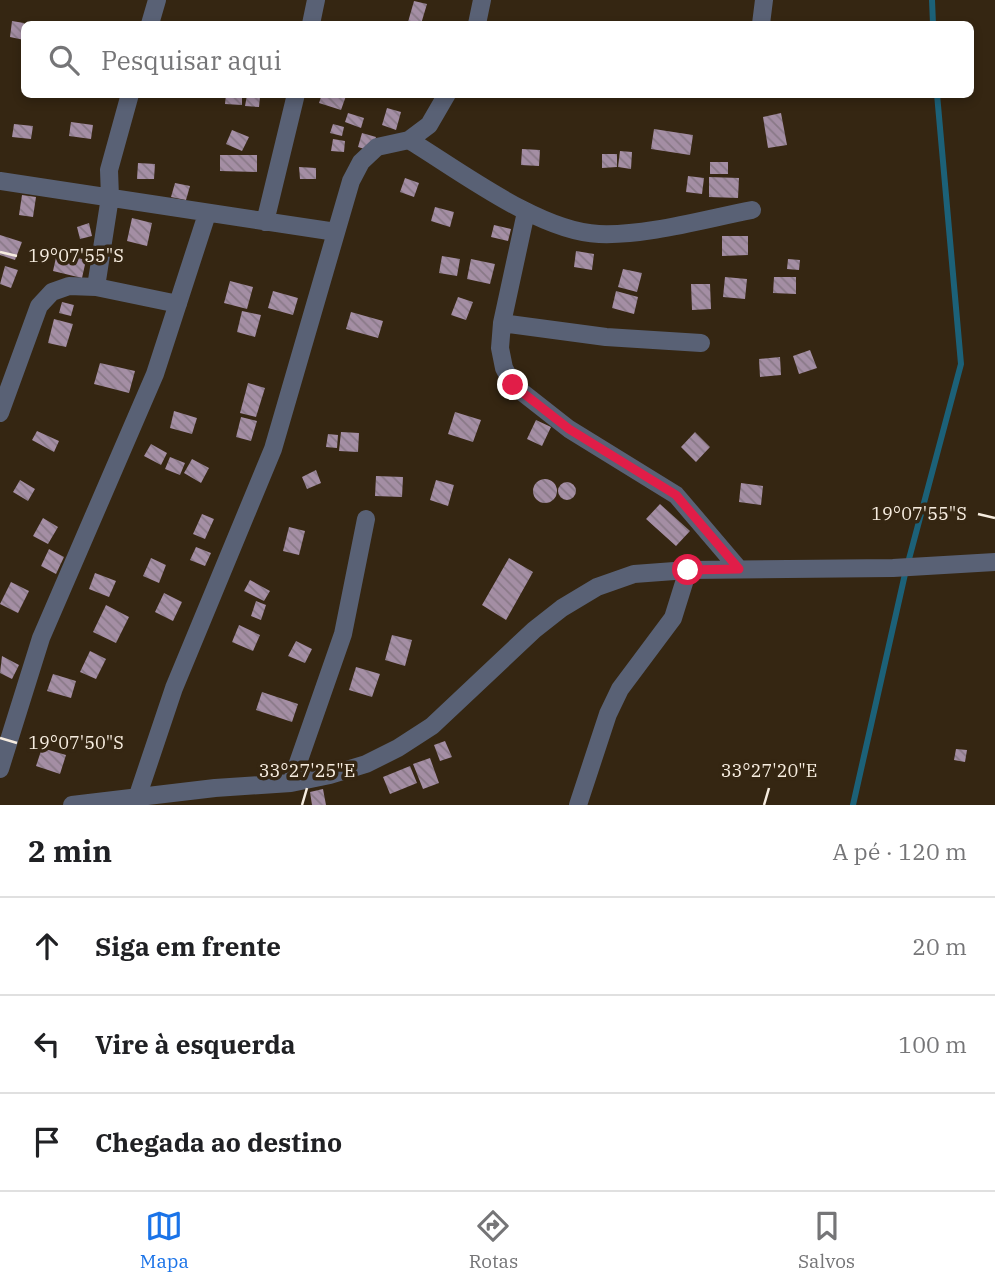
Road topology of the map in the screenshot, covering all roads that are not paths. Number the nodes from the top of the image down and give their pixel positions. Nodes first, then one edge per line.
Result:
1 (157, 0) edge
2 (316, 0) edge
3 (482, 0) edge
4 (764, 0) edge
5 (150, 21) edge
6 (312, 21) edge
7 (478, 21) edge
8 (761, 21) edge
9 (129, 98) edge
10 (295, 98) edge
11 (445, 98) edge
12 (409, 140) junction
13 (0, 181) edge
14 (110, 197) junction
15 (752, 210) dead end
16 (526, 212) junction
17 (207, 214) junction
18 (265, 222) junction
19 (336, 232) junction
20 (96, 287) junction
21 (178, 304) junction
22 (502, 323) junction
23 (701, 343) dead end
24 (0, 413) edge
25 (366, 519) dead end
26 (995, 562) edge
27 (739, 569) junction
28 (688, 570) junction
29 (0, 769) edge
30 (292, 783) junction
31 (137, 798) junction
32 (82, 804) edge
33 (578, 805) edge

1 - 5 street
2 - 6 street
3 - 7 street
4 - 8 street
9 - 14 street
10 - 18 street
11 - 12 street
12 - 16 street
12 - 19 street
13 - 14 street
14 - 17 street
14 - 20 street
15 - 16 street
16 - 22 street
17 - 18 street
17 - 21 street
18 - 19 street
19 - 31 street
20 - 21 street
20 - 24 street
21 - 29 street
22 - 23 street
22 - 27 street
25 - 30 street
26 - 27 street
27 - 28 street
28 - 30 street
28 - 33 street
30 - 31 street
31 - 32 street

